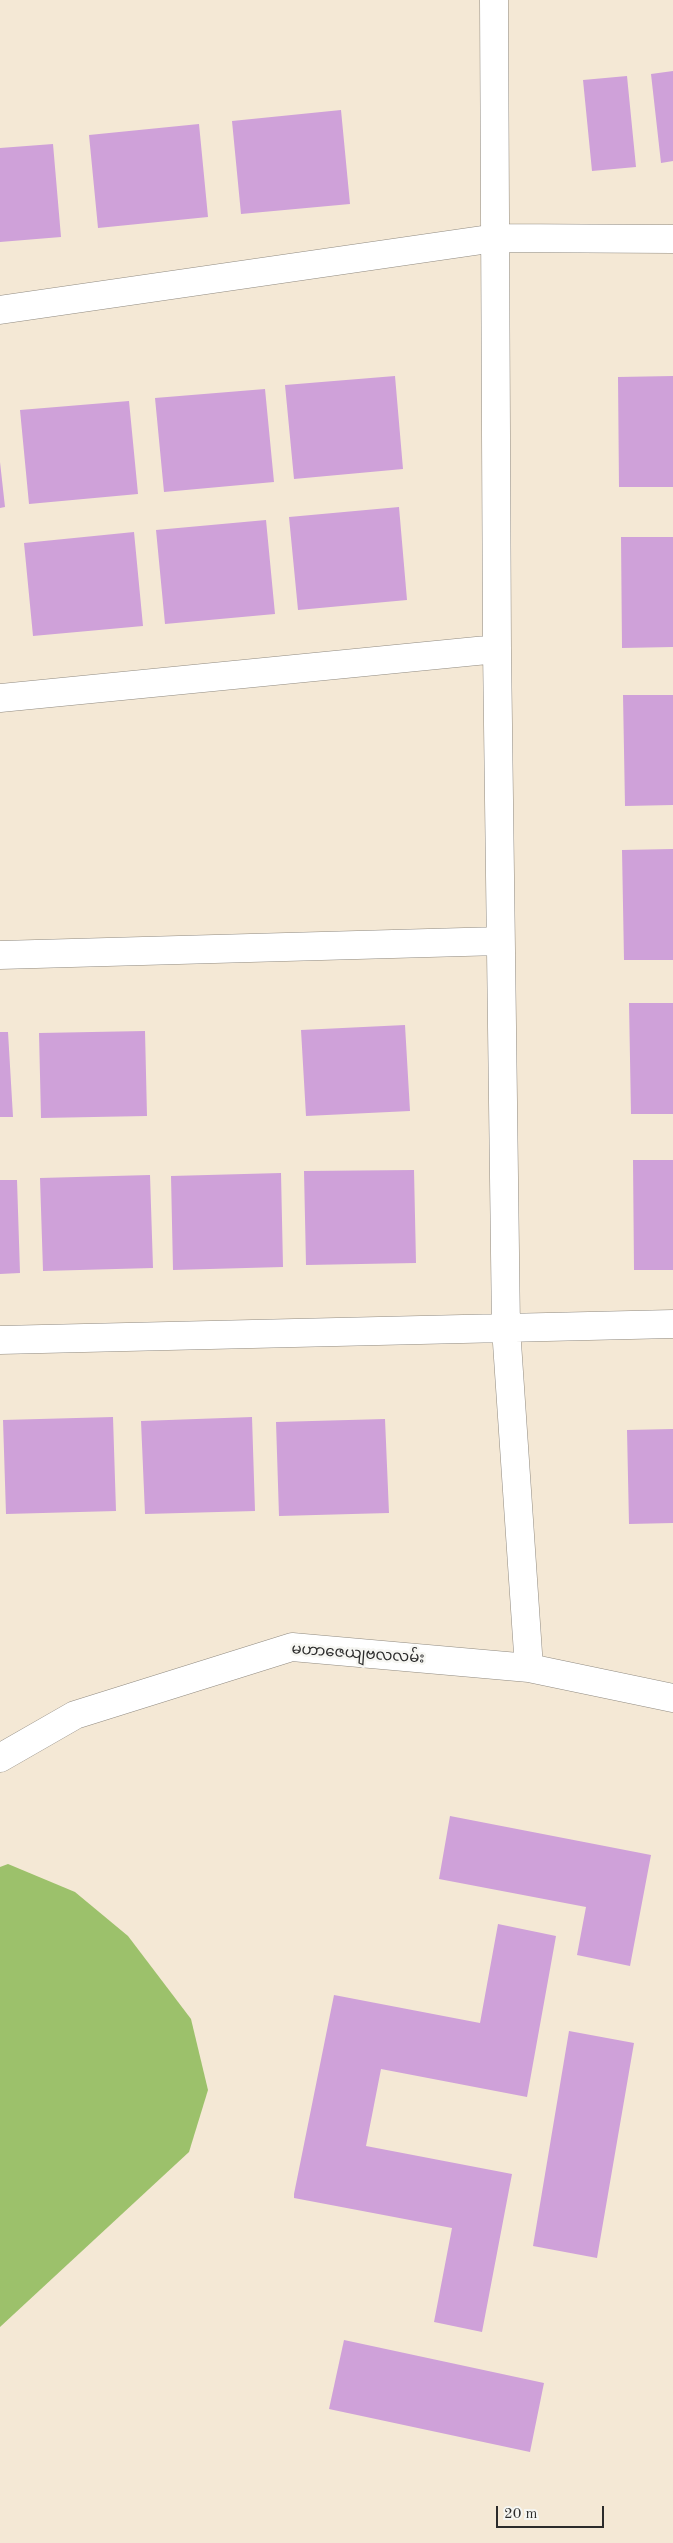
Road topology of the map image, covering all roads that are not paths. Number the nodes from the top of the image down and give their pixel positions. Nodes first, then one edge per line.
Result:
1 (494, 0) edge
2 (496, 238) junction
3 (673, 239) edge
4 (0, 310) edge
5 (497, 649) junction
6 (0, 698) edge
7 (500, 941) junction
8 (0, 955) edge
9 (673, 1324) edge
10 (506, 1328) junction
11 (0, 1340) edge
12 (529, 1668) junction
13 (673, 1698) edge
14 (0, 1758) edge

1 - 2 street
2 - 3 street
2 - 4 street
2 - 5 street
5 - 6 street
5 - 7 street
7 - 8 street
7 - 10 street
9 - 10 street
10 - 11 street
10 - 12 street
12 - 13 street, မဟာဇေယျဗလလမ်း
12 - 14 street, မဟာဇေယျဗလလမ်း

